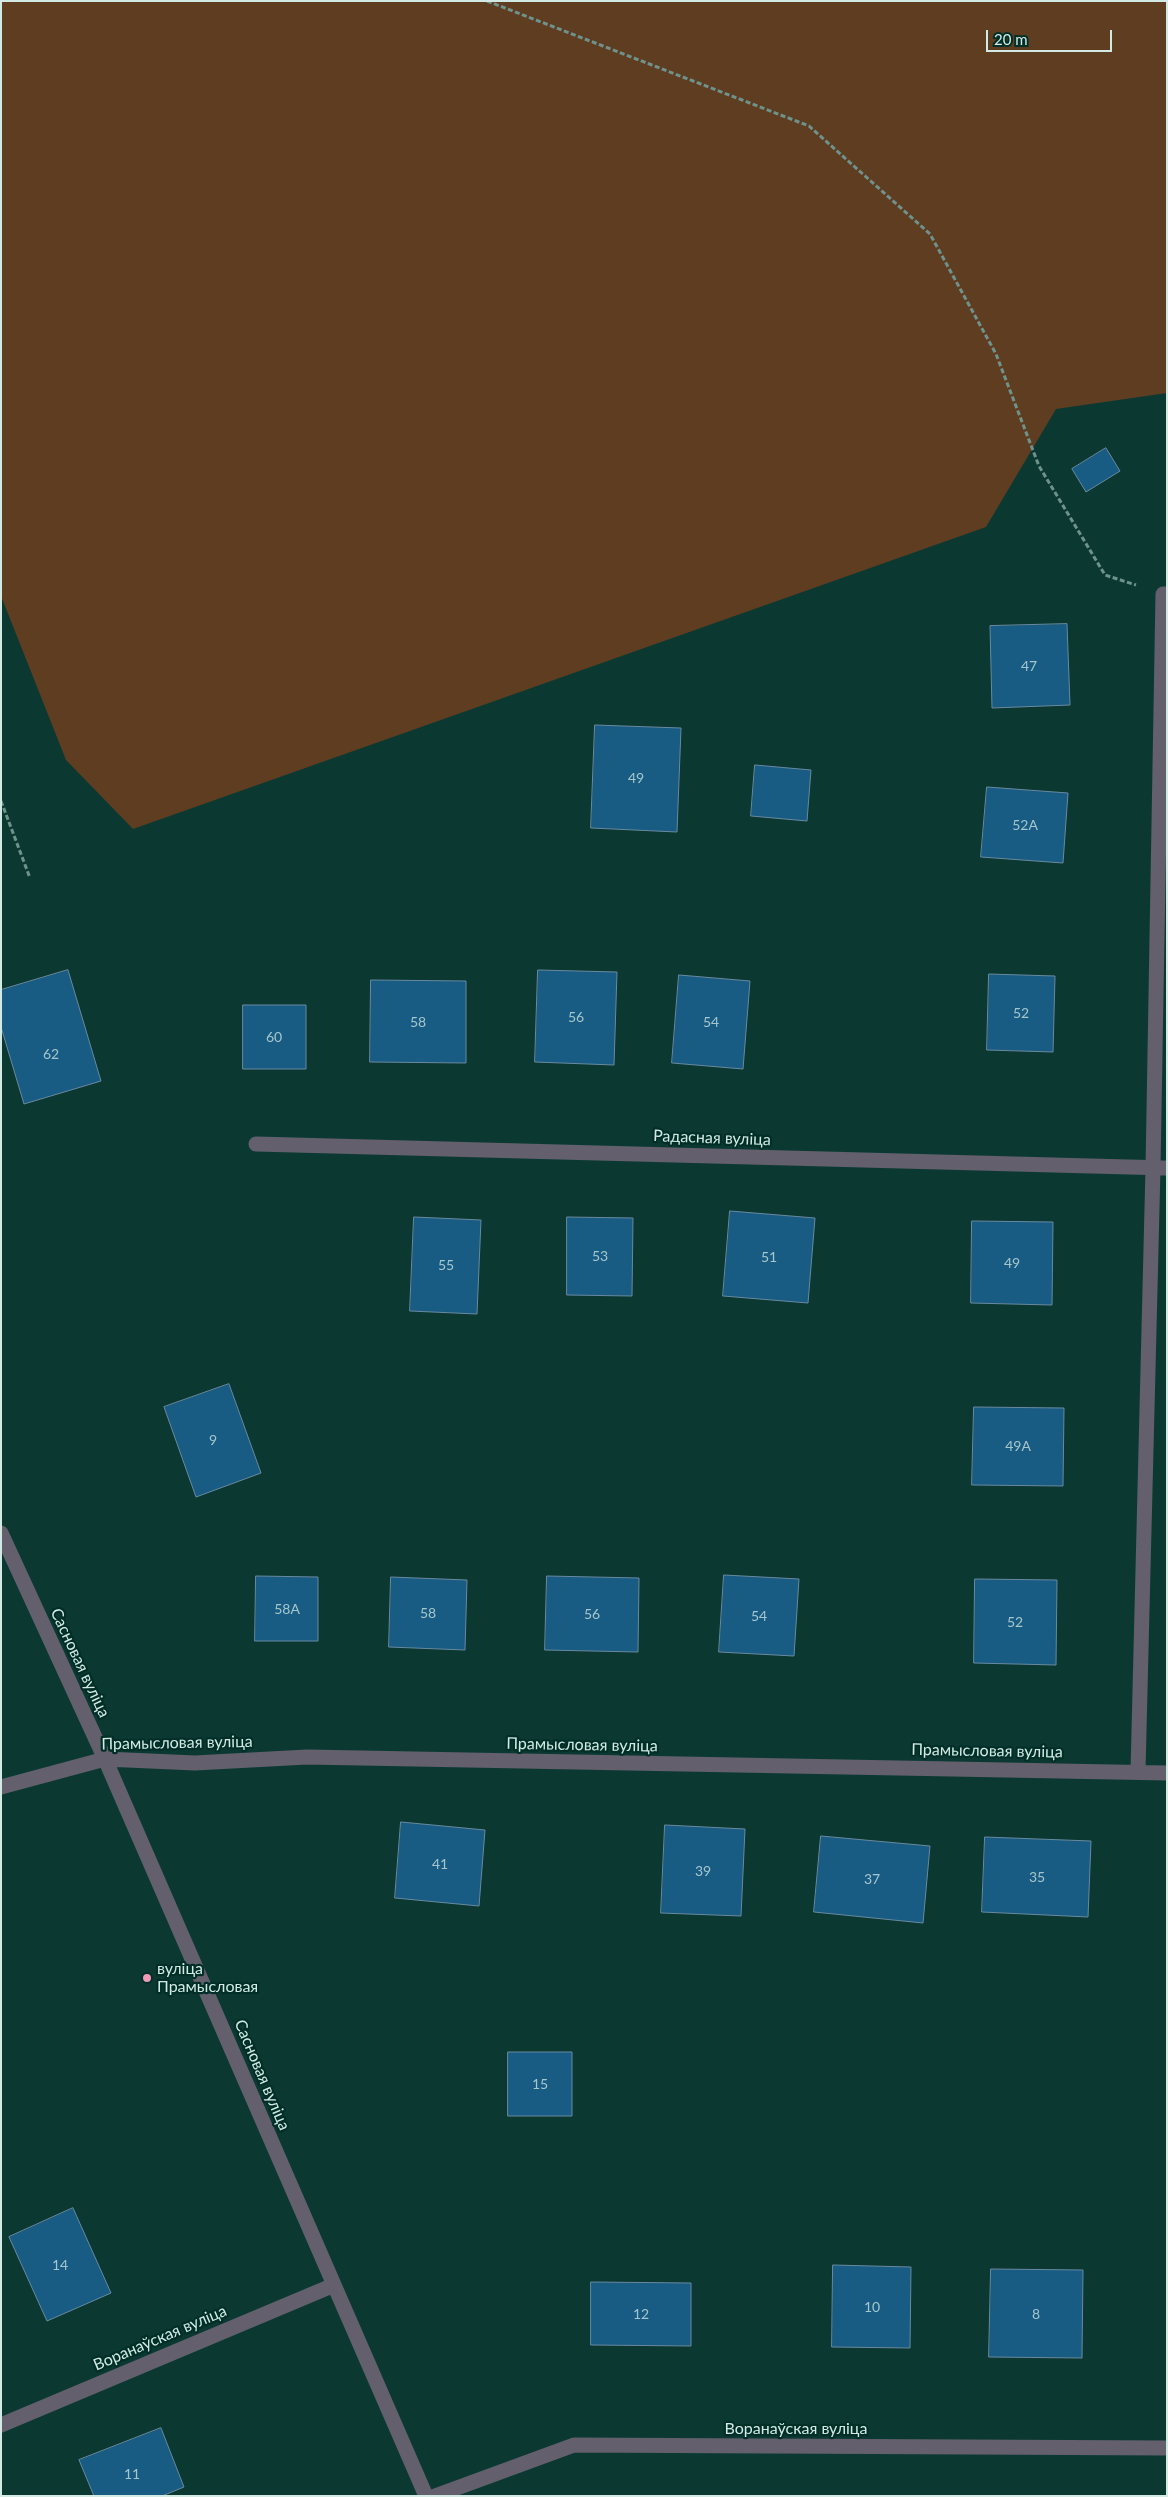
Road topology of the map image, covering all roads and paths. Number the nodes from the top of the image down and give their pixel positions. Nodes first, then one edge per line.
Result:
1 (487, 1) edge
2 (1165, 594) edge
3 (1, 801) edge
4 (30, 878) dead end
5 (256, 1144) dead end
6 (1160, 1168) edge
7 (1, 1534) edge
8 (105, 1759) junction
9 (1138, 1771) junction
10 (1167, 1773) edge
11 (1, 1788) edge
12 (334, 2285) junction
13 (1, 2425) edge
14 (1167, 2448) edge
15 (426, 2496) edge
16 (435, 2496) edge

1 - 2 path
2 - 6 street
3 - 4 path
5 - 6 street, Радасная вуліца
6 - 9 street
7 - 8 street, Сасновая вуліца
8 - 9 street, Прамысловая вуліца
8 - 11 street, Прамысловая вуліца
8 - 12 street, Сасновая вуліца
9 - 10 street, Прамысловая вуліца
12 - 13 street, Воранаўская вуліца
12 - 15 street, Сасновая вуліца
14 - 16 street, Воранаўская вуліца

